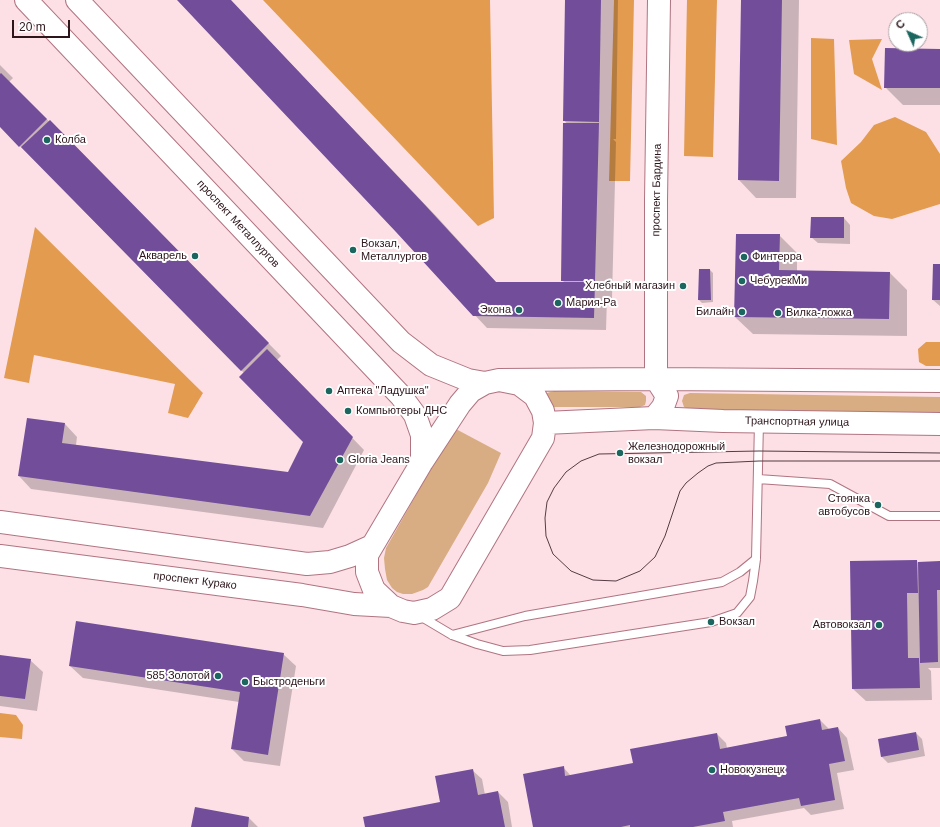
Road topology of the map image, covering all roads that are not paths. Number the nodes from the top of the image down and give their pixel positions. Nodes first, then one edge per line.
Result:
1 (26, 0) edge
2 (77, 0) edge
3 (659, 0) edge
4 (656, 379) junction
5 (940, 381) edge
6 (492, 382) junction
7 (654, 418) junction
8 (759, 422) junction
9 (545, 424) junction
10 (940, 424) edge
11 (422, 462) junction
12 (758, 479) junction
13 (940, 516) edge
14 (0, 522) edge
15 (372, 546) junction
16 (0, 556) edge
17 (756, 559) junction
18 (391, 606) junction
19 (414, 612) junction
20 (452, 635) junction

1 - 11 main road, проспект Металлургов
2 - 6 main road
3 - 4 main road, проспект Бардина
4 - 5 main road
4 - 6 main road
4 - 7 main road
6 - 9 main road
6 - 11 main road
7 - 8 main road, Транспортная улица
7 - 9 main road, Транспортная улица
8 - 10 main road, Транспортная улица
8 - 12 lane
9 - 19 main road
11 - 15 main road
12 - 13 lane
12 - 17 lane
14 - 15 main road
15 - 18 main road
16 - 18 main road, проспект Курако
17 - 20 lane
17 - 20 lane
18 - 19 main road
19 - 20 lane

